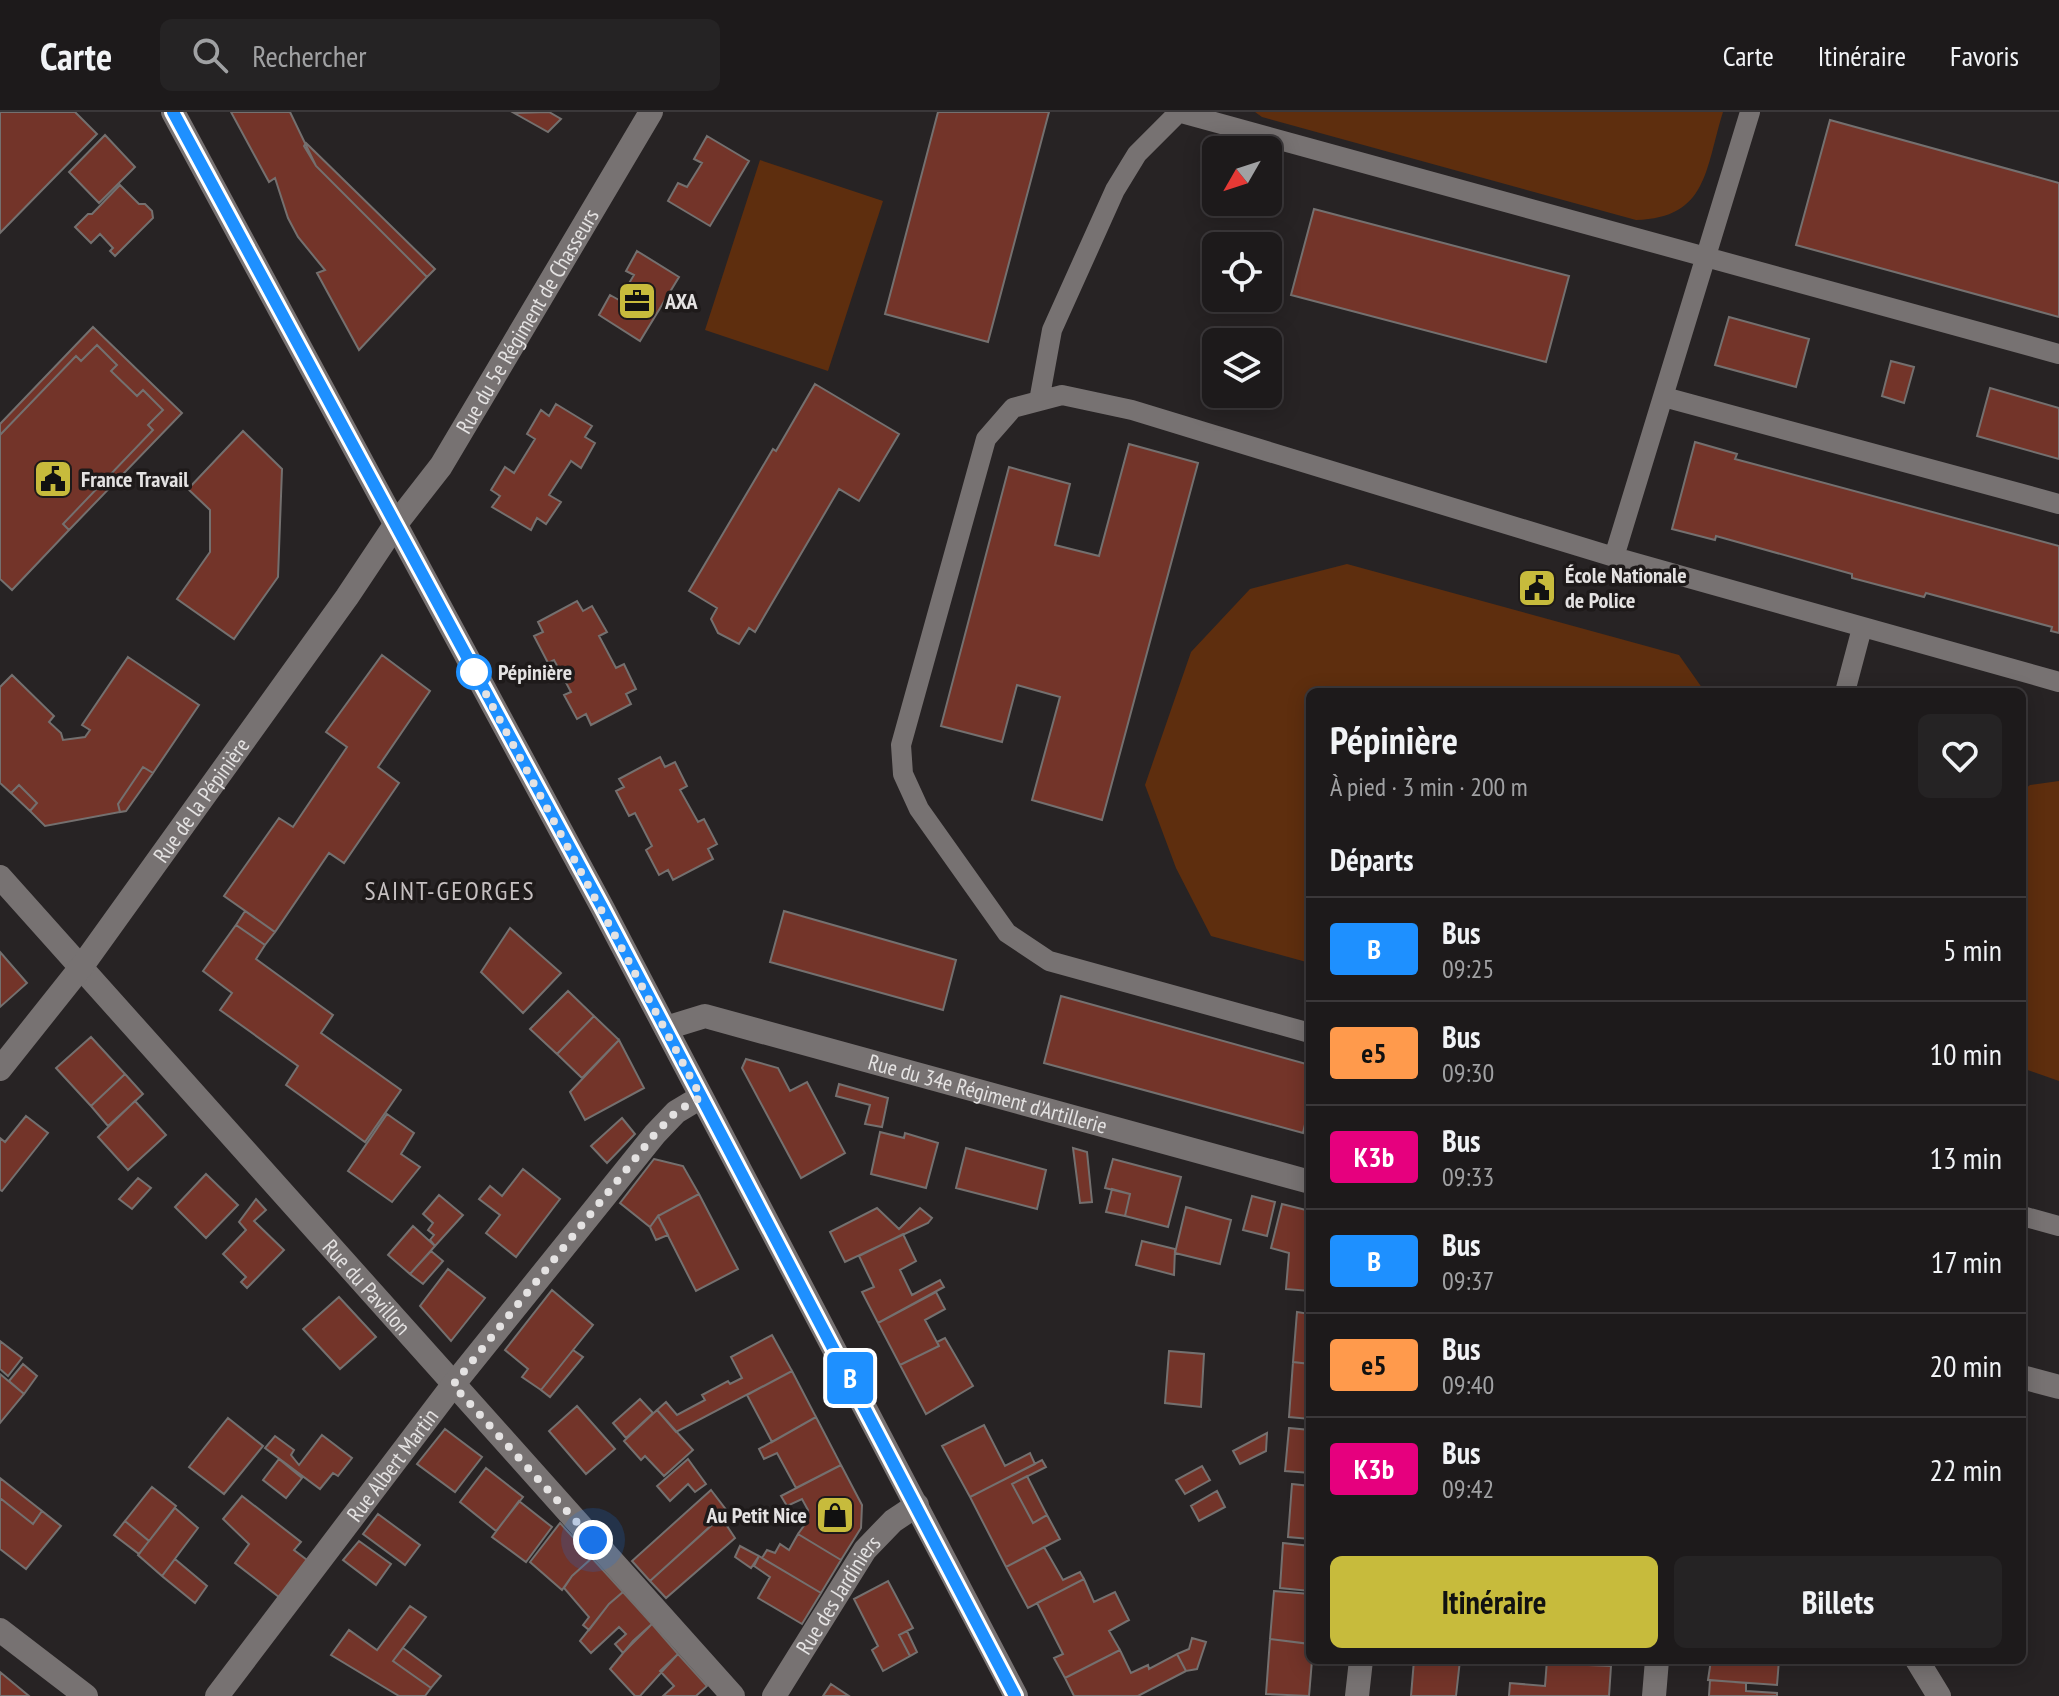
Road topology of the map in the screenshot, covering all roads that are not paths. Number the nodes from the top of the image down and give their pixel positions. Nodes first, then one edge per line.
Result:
1 (173, 112) edge
2 (651, 112) edge
3 (1750, 112) edge
4 (1178, 113) edge
5 (1707, 258) junction
6 (2059, 354) edge
7 (1664, 397) junction
8 (1039, 401) junction
9 (2059, 504) edge
10 (395, 525) junction
11 (1614, 557) junction
12 (1862, 628) junction
13 (2059, 682) edge
14 (1846, 688) edge
15 (0, 877) edge
16 (82, 966) junction
17 (666, 1028) junction
18 (1306, 1032) edge
19 (0, 1069) edge
20 (701, 1097) junction
21 (1306, 1181) edge
22 (2026, 1217) edge
23 (2059, 1226) edge
24 (2026, 1378) edge
25 (453, 1385) junction
26 (2059, 1387) edge
27 (917, 1505) junction
28 (0, 1630) edge
29 (1361, 1664) edge
30 (1657, 1664) edge
31 (1919, 1664) edge
32 (86, 1696) edge
33 (217, 1696) edge
34 (733, 1696) edge
35 (774, 1696) edge
36 (1016, 1696) edge
37 (1357, 1696) edge
38 (1654, 1696) edge
39 (1939, 1696) edge

1 - 10 street
2 - 10 street, Rue du 5e Régiment de Chasseurs
3 - 5 lane
4 - 5 lane
4 - 8 lane
5 - 6 lane
5 - 7 lane
7 - 9 lane
7 - 11 lane
8 - 11 lane
8 - 18 lane
10 - 16 street, Rue de la Pépinière
10 - 17 street
11 - 12 lane
12 - 13 lane
12 - 14 lane
15 - 16 street, Rue du Pavillon
16 - 19 street, Rue de la Pépinière
16 - 25 street, Rue du Pavillon
17 - 20 street
17 - 21 street, Rue du 34e Régiment d'Artillerie
20 - 25 street, Rue Albert Martin
20 - 27 street
22 - 23 lane
24 - 26 street
25 - 33 street, Rue Albert Martin
25 - 34 street, Rue du Pavillon
27 - 35 street, Rue des Jardiniers
27 - 36 street
28 - 32 street
29 - 37 street
30 - 38 street
31 - 39 street

